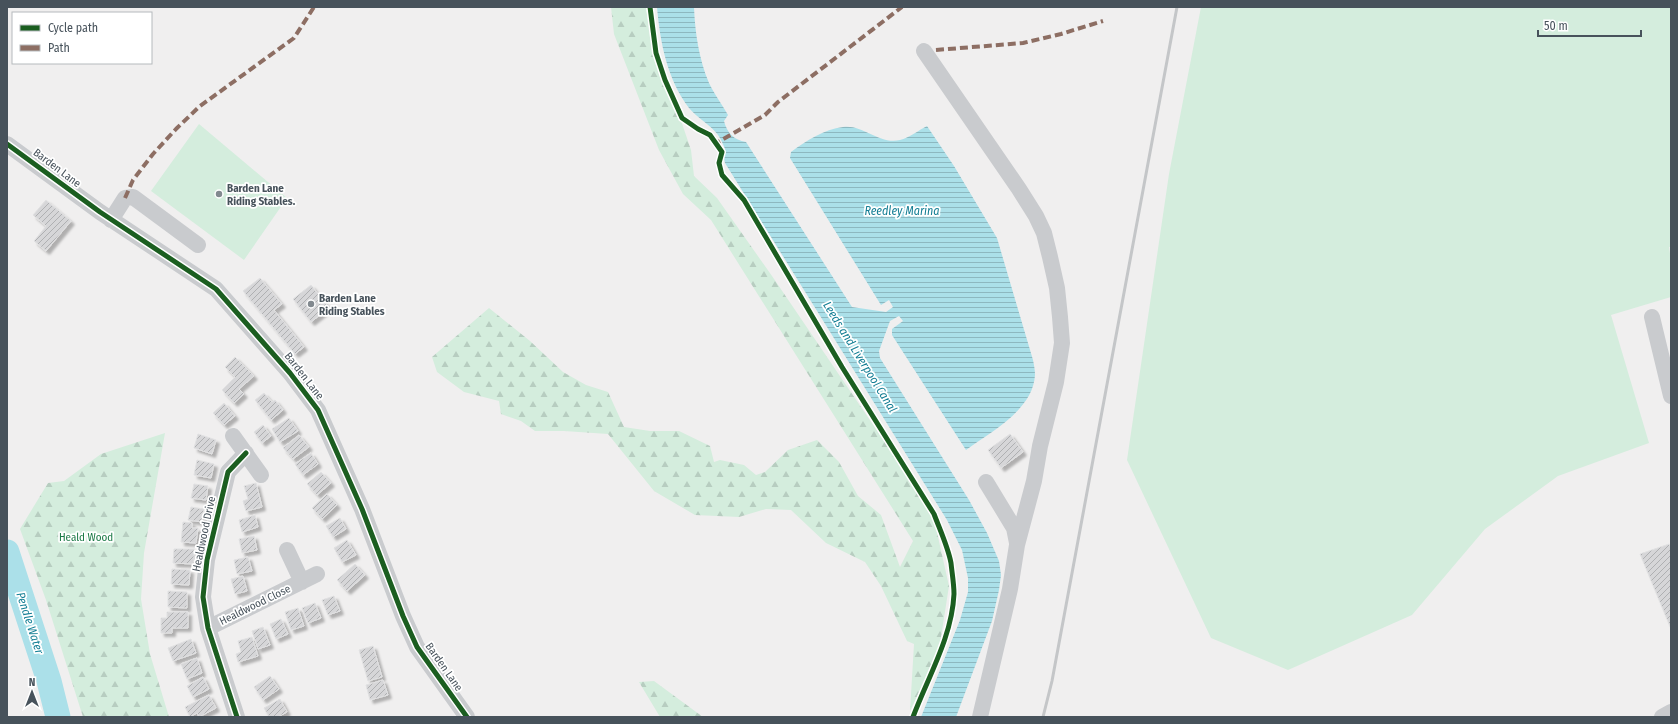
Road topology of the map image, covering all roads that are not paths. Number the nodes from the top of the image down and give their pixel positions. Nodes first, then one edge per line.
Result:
1 (924, 51) dead end
2 (7, 144) edge
3 (111, 220) junction
4 (198, 245) dead end
5 (1652, 317) dead end
6 (1671, 396) edge
7 (233, 436) dead end
8 (246, 454) junction
9 (261, 474) dead end
10 (986, 482) dead end
11 (1017, 545) junction
12 (287, 550) dead end
13 (317, 574) dead end
14 (302, 582) junction
15 (208, 628) junction
16 (1671, 712) edge
17 (237, 717) edge
18 (467, 717) edge
19 (980, 717) edge
20 (1662, 717) edge

1 - 11 street
2 - 3 street, Barden Lane
3 - 4 street
3 - 18 street, Barden Lane
5 - 6 street
7 - 8 street
8 - 9 street
8 - 15 street, Healdwood Drive
10 - 11 street
11 - 19 street
12 - 14 street, Healdwood Close
13 - 14 street, Healdwood Close
14 - 15 street, Healdwood Close
15 - 17 street, Healdwood Drive
16 - 20 street

